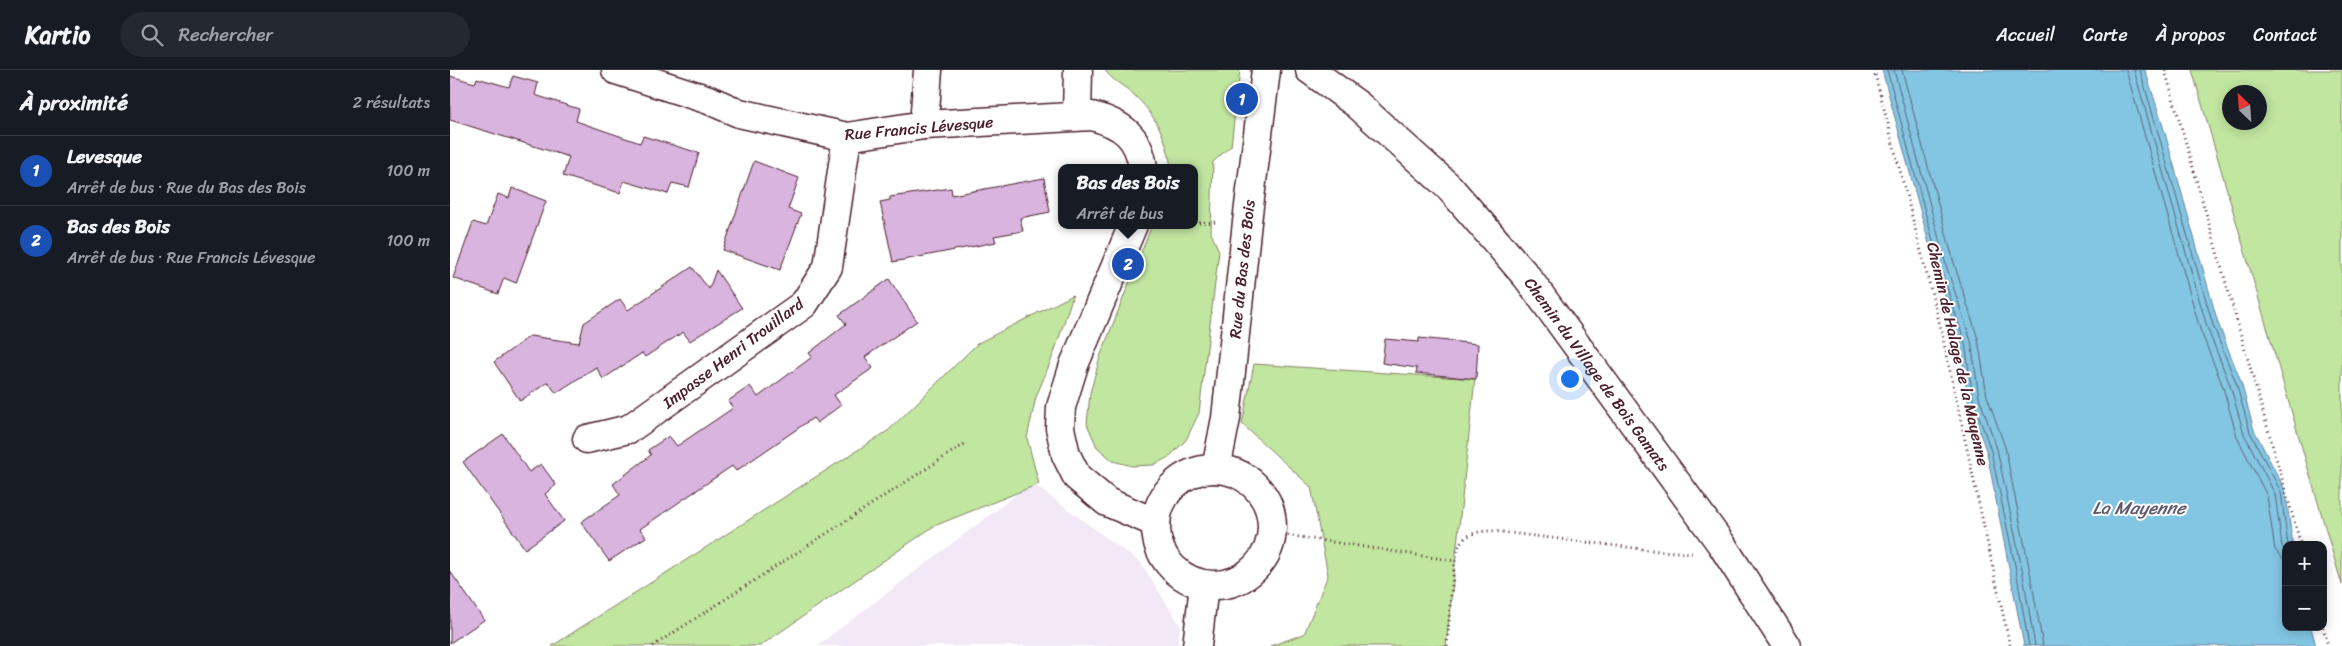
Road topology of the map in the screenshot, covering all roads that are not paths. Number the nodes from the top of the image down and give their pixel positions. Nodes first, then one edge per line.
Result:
1 (616, 70) edge
2 (928, 70) edge
3 (1078, 70) edge
4 (1266, 70) edge
5 (1310, 70) edge
6 (1077, 115) junction
7 (924, 125) junction
8 (847, 137) junction
9 (1142, 164) edge
10 (1132, 229) edge
11 (587, 439) dead end
12 (1216, 468) junction
13 (1156, 523) junction
14 (1204, 585) junction
15 (1197, 646) edge
16 (1787, 646) edge

1 - 8 street, Rue Francis Lévesque
2 - 7 street
3 - 6 street
4 - 12 street, Rue du Bas des Bois
5 - 16 street, Chemin du Village de Bois Gamats
6 - 7 street, Rue Francis Lévesque
6 - 9 street, Rue Francis Lévesque
7 - 8 street, Rue Francis Lévesque
8 - 11 street, Impasse Henri Trouillard
10 - 13 street
12 - 13 street
12 - 14 street
13 - 14 street
14 - 15 street

